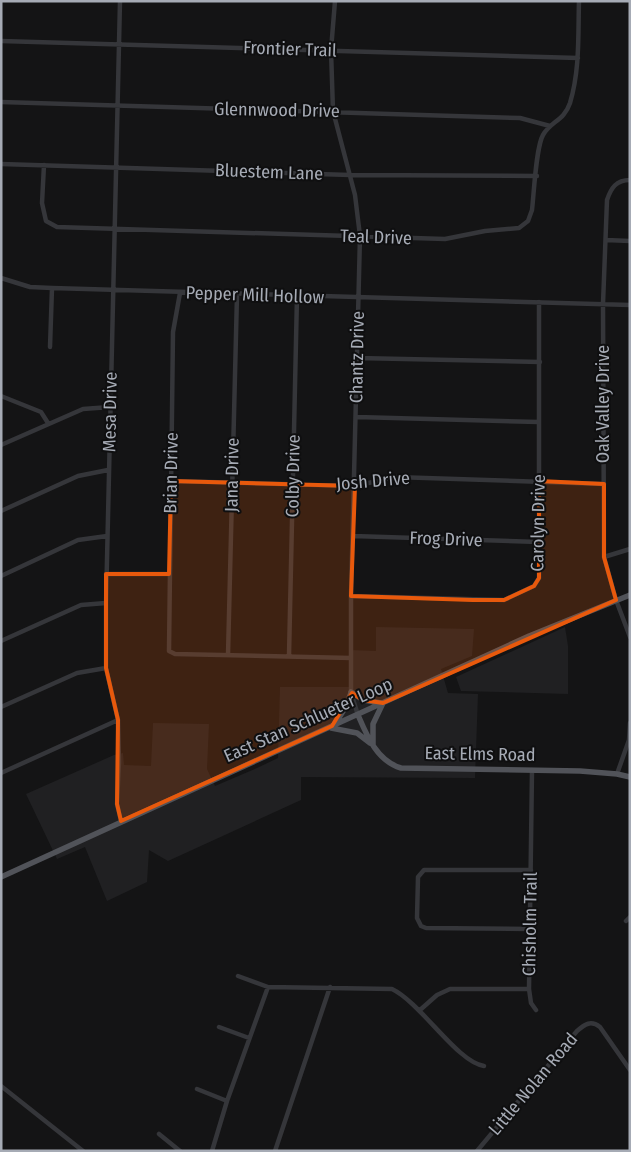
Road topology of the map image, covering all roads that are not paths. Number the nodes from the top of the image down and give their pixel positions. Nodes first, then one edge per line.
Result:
1 (120, 1) edge
2 (335, 1) edge
3 (579, 1) edge
4 (1, 41) edge
5 (120, 44) junction
6 (330, 50) junction
7 (578, 58) junction
8 (1, 102) edge
9 (118, 106) junction
10 (333, 111) junction
11 (550, 126) junction
12 (1, 164) edge
13 (44, 165) junction
14 (116, 166) junction
15 (350, 175) junction
16 (537, 176) junction
17 (630, 180) edge
18 (113, 229) junction
19 (360, 236) junction
20 (606, 240) junction
21 (630, 241) edge
22 (1, 278) edge
23 (52, 288) junction
24 (112, 290) junction
25 (180, 293) junction
26 (237, 294) junction
27 (297, 296) junction
28 (358, 297) junction
29 (539, 302) junction
30 (603, 304) junction
31 (630, 305) edge
32 (50, 347) dead end
33 (358, 358) junction
34 (540, 362) junction
35 (1, 396) edge
36 (110, 407) junction
37 (357, 417) junction
38 (540, 422) junction
39 (48, 423) junction
40 (1, 445) edge
41 (108, 470) junction
42 (171, 481) junction
43 (539, 481) junction
44 (232, 483) junction
45 (293, 484) junction
46 (604, 484) junction
47 (355, 486) junction
48 (1, 511) edge
49 (107, 536) junction
50 (353, 536) junction
51 (539, 542) junction
52 (630, 549) edge
53 (604, 557) junction
54 (106, 574) junction
55 (169, 574) junction
56 (1, 576) edge
57 (630, 595) edge
58 (351, 596) junction
59 (616, 600) junction
60 (106, 603) junction
61 (630, 637) edge
62 (1, 641) edge
63 (228, 655) junction
64 (289, 656) junction
65 (351, 658) junction
66 (106, 668) junction
67 (351, 692) junction
68 (383, 703) junction
69 (1, 707) edge
70 (358, 715) junction
71 (118, 720) junction
72 (630, 723) edge
73 (331, 727) junction
74 (373, 746) junction
75 (532, 770) junction
76 (1, 773) edge
77 (616, 774) junction
78 (630, 777) edge
79 (122, 821) junction
80 (531, 870) junction
81 (1, 877) edge
82 (630, 917) edge
83 (626, 921) dead end
84 (531, 929) junction
85 (238, 976) dead end
86 (268, 987) junction
87 (330, 987) junction
88 (529, 989) junction
89 (420, 1010) junction
90 (536, 1010) dead end
91 (219, 1027) dead end
92 (249, 1038) junction
93 (484, 1066) dead end
94 (630, 1070) edge
95 (1, 1086) edge
96 (196, 1089) dead end
97 (227, 1101) junction
98 (159, 1134) dead end
99 (83, 1151) edge
100 (180, 1151) edge
101 (212, 1151) edge
102 (275, 1151) edge
103 (477, 1151) edge

1 - 5 street, Mesa Drive
2 - 6 street, Chantz Drive
3 - 7 street, Teal Drive
4 - 5 street, Frontier Trail
5 - 6 street, Frontier Trail
5 - 9 street, Mesa Drive
6 - 7 street, Frontier Trail
6 - 10 street, Chantz Drive
7 - 11 street, Teal Drive
8 - 9 street, Glennwood Drive
9 - 10 street, Glennwood Drive
9 - 14 street, Mesa Drive
10 - 11 street, Glennwood Drive
10 - 15 street, Chantz Drive
11 - 16 street, Teal Drive
12 - 13 street, Bluestem Lane
13 - 14 street, Bluestem Lane
13 - 18 street, Teal Drive
14 - 15 street, Bluestem Lane
14 - 18 street, Mesa Drive
15 - 16 street, Bluestem Lane
15 - 19 street, Chantz Drive
16 - 19 street, Teal Drive
17 - 20 street, Oak Valley Drive
18 - 19 street, Teal Drive
18 - 24 street, Mesa Drive
19 - 28 street, Chantz Drive
20 - 21 street
20 - 30 street, Oak Valley Drive
22 - 23 street, Pepper Mill Hollow
23 - 24 street, Pepper Mill Hollow
23 - 32 street
24 - 25 street, Pepper Mill Hollow
24 - 36 street, Mesa Drive
25 - 26 street, Pepper Mill Hollow
25 - 42 street, Brian Drive
26 - 27 street, Pepper Mill Hollow
26 - 44 street, Jana Drive
27 - 28 street, Pepper Mill Hollow
27 - 45 street, Colby Drive
28 - 29 street, Pepper Mill Hollow
28 - 33 street, Chantz Drive
29 - 30 street, Pepper Mill Hollow
29 - 34 street, Carolyn Drive
30 - 31 street, Pepper Mill Hollow
30 - 46 street, Oak Valley Drive
33 - 34 street
33 - 37 street, Chantz Drive
34 - 38 street, Carolyn Drive
35 - 39 street
36 - 39 street
36 - 41 street, Mesa Drive
37 - 38 street
37 - 47 street, Chantz Drive
38 - 43 street, Carolyn Drive
39 - 40 street
41 - 48 street
41 - 49 street, Mesa Drive
42 - 44 street, Josh Drive
42 - 55 street, Brian Drive
43 - 46 street, Josh Drive
43 - 47 street, Josh Drive
43 - 51 street, Carolyn Drive
44 - 45 street, Josh Drive
44 - 63 street, Jana Drive
45 - 47 street, Josh Drive
45 - 64 street, Colby Drive
46 - 53 street, Oak Valley Drive
47 - 50 street, Chantz Drive
49 - 54 street, Mesa Drive
49 - 56 street
50 - 51 street, Frog Drive
50 - 58 street, Chantz Drive
51 - 58 street, Carolyn Drive
52 - 53 street
53 - 59 street, Oak Valley Drive
54 - 55 street
54 - 60 street, Mesa Drive
55 - 63 street, Brian Drive
57 - 59 main road, East Stan Schlueter Loop
58 - 65 street, Chantz Drive
59 - 61 street, Oak Valley Drive
59 - 68 main road, East Stan Schlueter Loop
60 - 62 street
60 - 66 street, Mesa Drive
63 - 64 street
64 - 65 street
65 - 67 street, Chantz Drive
66 - 69 street
66 - 71 street, Mesa Drive
67 - 68 main road
67 - 70 street, Chantz Drive
67 - 73 main road
68 - 70 main road, East Stan Schlueter Loop
68 - 74 main road
70 - 73 main road, East Stan Schlueter Loop
70 - 74 main road, East Elms Road
71 - 76 street
71 - 79 street, Mesa Drive
72 - 77 street
73 - 74 main road
73 - 79 main road, East Stan Schlueter Loop
74 - 75 main road, East Elms Road
75 - 77 main road, East Elms Road
75 - 80 street, Chisholm Trail
77 - 78 main road, East Elms Road
79 - 81 main road, East Stan Schlueter Loop
80 - 84 street, Chisholm Trail
80 - 84 street
82 - 83 street
84 - 88 street, Chisholm Trail
85 - 86 street
86 - 87 street
86 - 92 street
87 - 89 street
87 - 102 street
88 - 89 street, Chisholm Trail
88 - 90 street
89 - 93 street
91 - 92 street
92 - 97 street
94 - 103 street, Little Nolan Road
95 - 99 street
96 - 97 street
97 - 101 street
98 - 100 street

